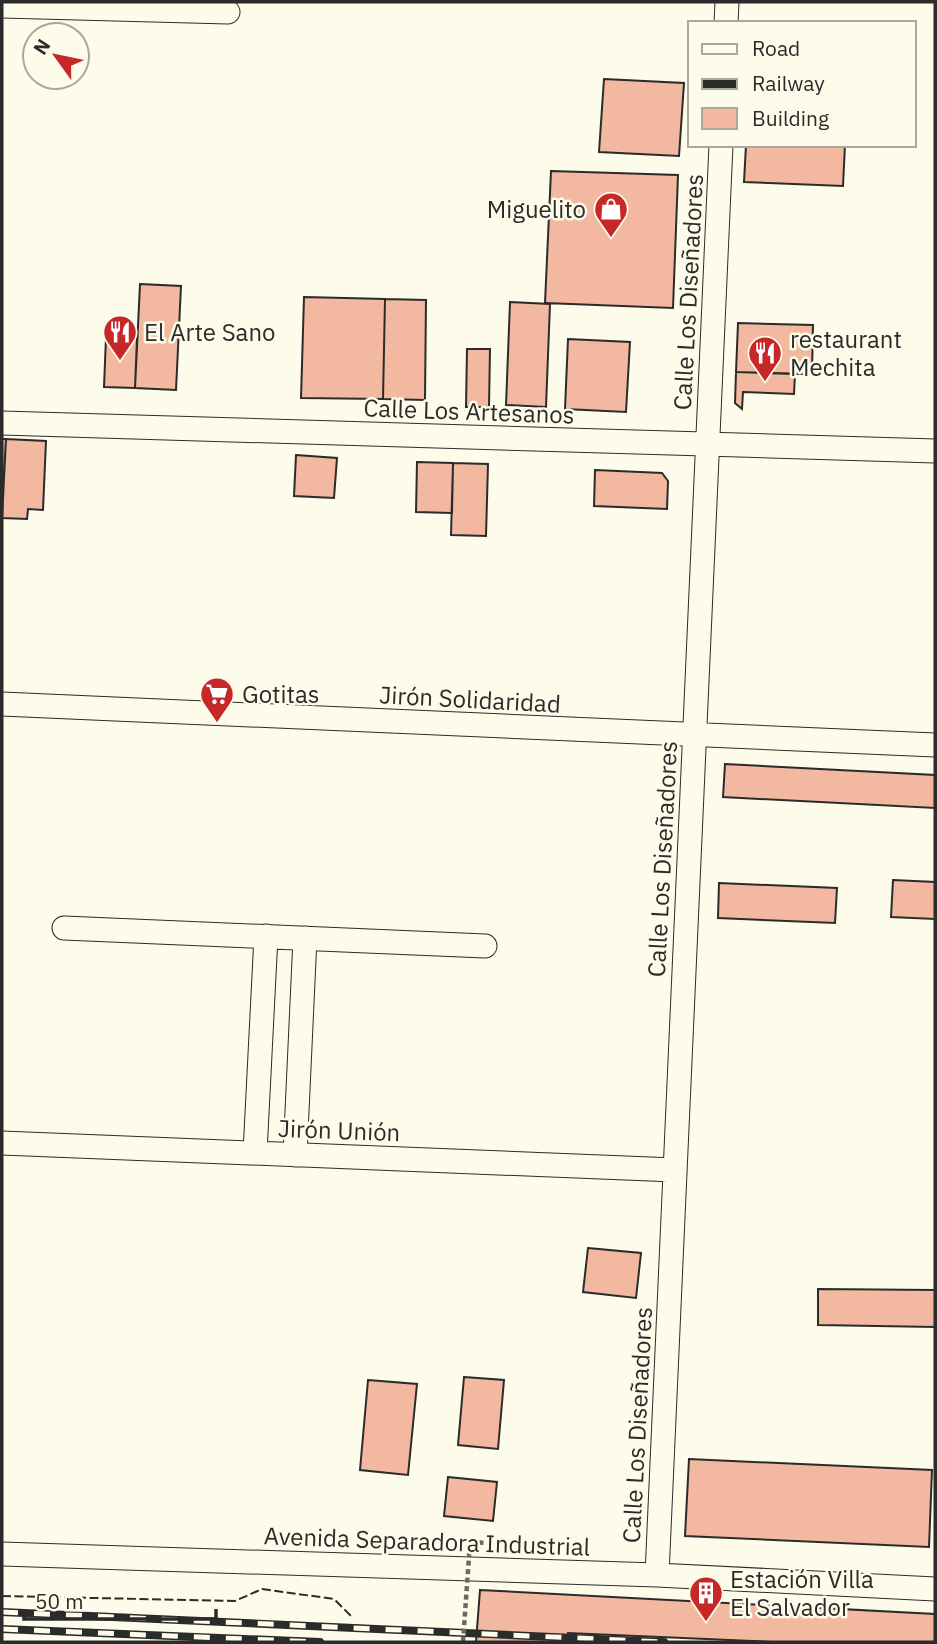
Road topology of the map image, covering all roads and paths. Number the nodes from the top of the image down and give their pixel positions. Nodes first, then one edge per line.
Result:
1 (727, 2) edge
2 (2, 6) edge
3 (228, 12) dead end
4 (726, 21) edge
5 (721, 147) edge
6 (2, 423) edge
7 (707, 444) junction
8 (935, 451) edge
9 (2, 704) edge
10 (694, 735) junction
11 (935, 745) edge
12 (64, 928) dead end
13 (266, 936) junction
14 (305, 938) junction
15 (485, 946) dead end
16 (2, 1143) edge
17 (255, 1153) junction
18 (295, 1155) junction
19 (675, 1170) junction
20 (470, 1542) dead end
21 (2, 1554) edge
22 (657, 1575) junction
23 (935, 1589) edge
24 (464, 1642) edge

1 - 4 street
2 - 3 street
5 - 7 street, Calle Los Diseñadores
6 - 7 street, Calle Los Artesanos
7 - 8 street, Calle Los Artesanos
7 - 10 street, Calle Los Diseñadores
9 - 10 street, Jirón Solidaridad
10 - 11 street, Jirón Solidaridad
10 - 19 street, Calle Los Diseñadores
12 - 13 street
13 - 14 street
13 - 17 street
14 - 15 street
14 - 18 street
16 - 17 street, Jirón Unión
17 - 18 street, Jirón Unión
18 - 19 street, Jirón Unión
19 - 22 street, Calle Los Diseñadores
20 - 24 path, bridge
21 - 22 street, Avenida Separadora Industrial
22 - 23 street, Avenida Separadora Industrial

